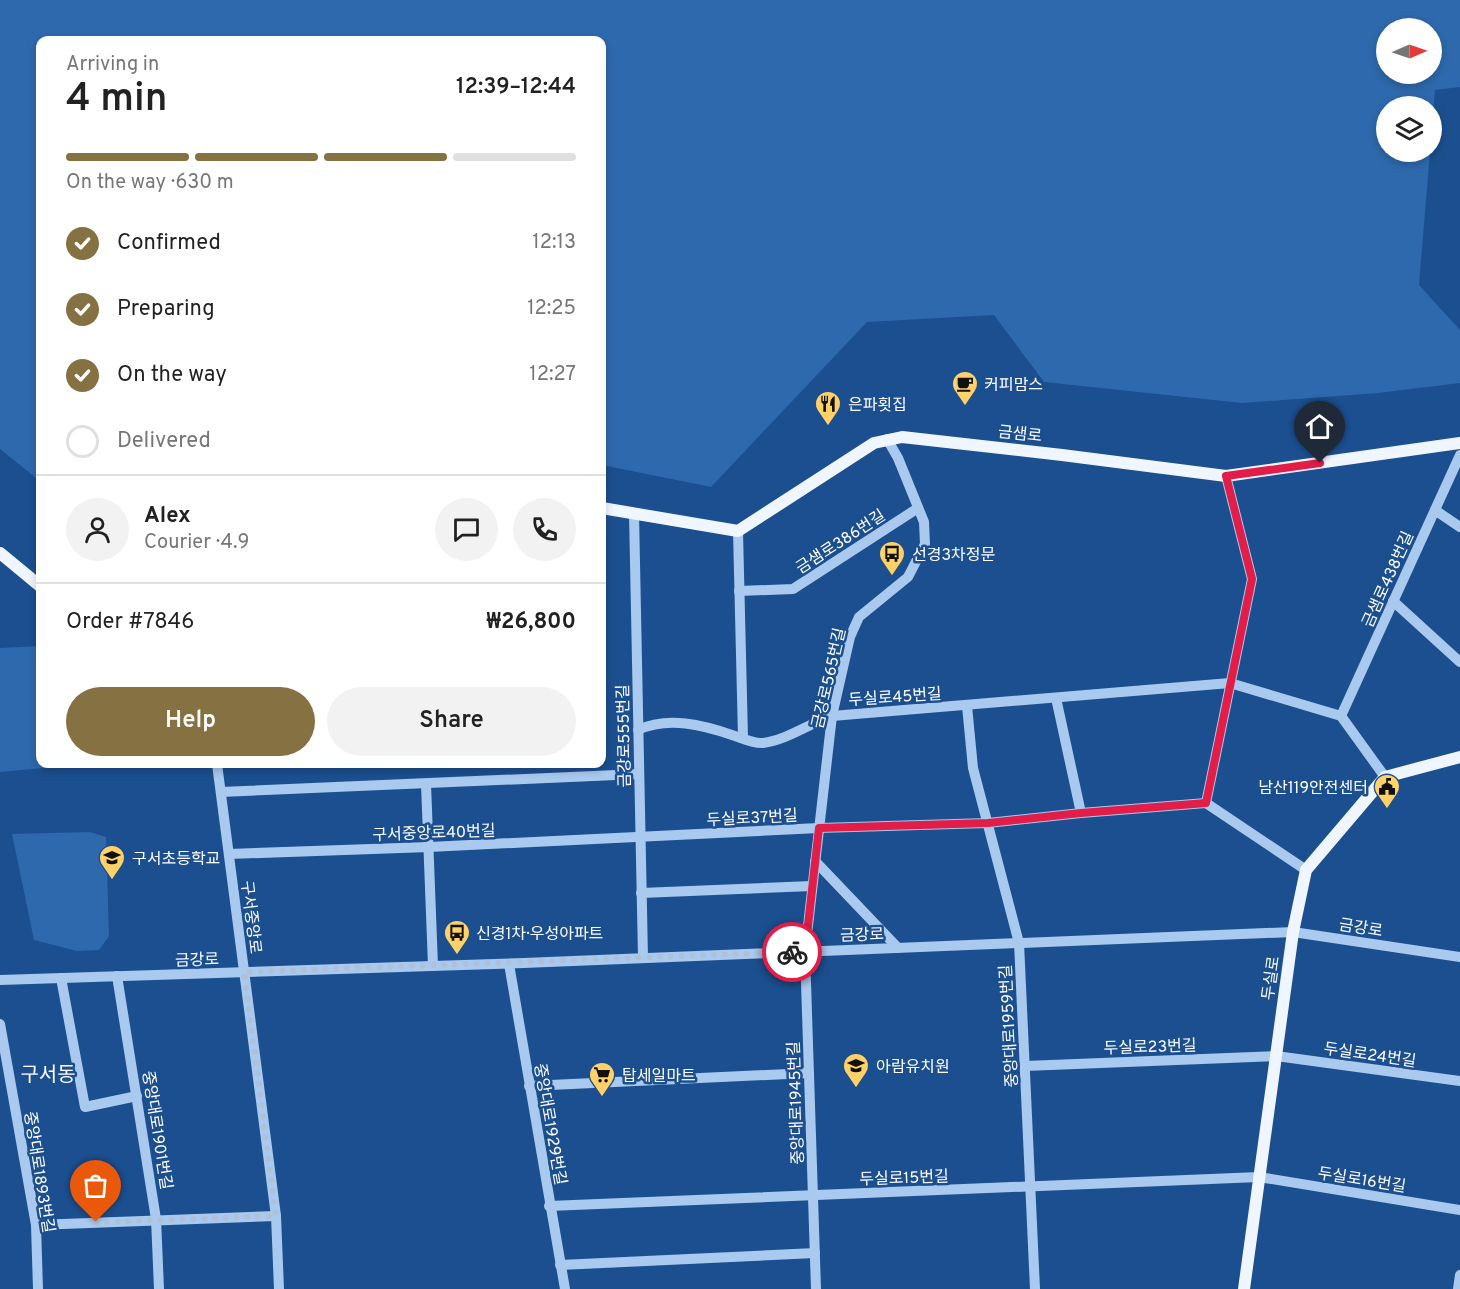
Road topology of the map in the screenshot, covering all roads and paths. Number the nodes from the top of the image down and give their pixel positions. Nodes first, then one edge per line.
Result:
1 (887, 439) junction
2 (1460, 443) edge
3 (1460, 455) edge
4 (1226, 476) junction
5 (918, 508) junction
6 (606, 509) edge
7 (1435, 510) junction
8 (634, 513) junction
9 (1460, 527) edge
10 (738, 531) junction
11 (0, 553) edge
12 (36, 583) edge
13 (739, 591) junction
14 (1394, 601) junction
15 (1460, 662) edge
16 (1230, 683) junction
17 (1056, 698) junction
18 (967, 706) junction
19 (832, 716) junction
20 (1341, 716) junction
21 (638, 730) junction
22 (742, 738) junction
23 (1460, 757) edge
24 (218, 768) edge
25 (639, 774) junction
26 (1385, 777) junction
27 (426, 784) junction
28 (221, 792) junction
29 (1206, 803) junction
30 (1081, 813) junction
31 (988, 823) junction
32 (819, 828) junction
33 (640, 838) junction
34 (429, 847) junction
35 (229, 854) junction
36 (815, 861) junction
37 (1306, 870) junction
38 (812, 886) junction
39 (641, 893) junction
40 (1293, 932) junction
41 (1019, 943) junction
42 (898, 948) junction
43 (805, 952) junction
44 (1460, 957) edge
45 (643, 958) junction
46 (509, 964) junction
47 (433, 966) junction
48 (244, 972) junction
49 (117, 976) junction
50 (61, 978) junction
51 (0, 980) edge
52 (0, 1024) edge
53 (1276, 1056) junction
54 (1025, 1066) junction
55 (809, 1073) junction
56 (1460, 1081) edge
57 (529, 1086) junction
58 (137, 1096) junction
59 (1259, 1177) junction
60 (1030, 1188) junction
61 (813, 1196) junction
62 (549, 1206) junction
63 (1460, 1209) edge
64 (276, 1216) junction
65 (156, 1219) junction
66 (36, 1225) junction
67 (815, 1253) junction
68 (561, 1265) junction
69 (1460, 1275) edge
70 (38, 1289) edge
71 (159, 1289) edge
72 (279, 1289) edge
73 (565, 1289) edge
74 (816, 1289) edge
75 (1035, 1289) edge
76 (1244, 1289) edge
77 (1458, 1289) edge

1 - 4 main road, 금샘로
1 - 5 street, 금강로565번길
1 - 10 main road, 금샘로
2 - 4 main road, 금샘로
3 - 7 street, 금샘로438번길
4 - 16 street
5 - 13 street, 금샘로386번길
5 - 19 street, 금강로565번길
6 - 8 main road
7 - 9 street
7 - 14 street, 금샘로438번길
8 - 10 main road
8 - 21 street, 금강로555번길
10 - 13 street
11 - 12 main road
13 - 22 street
14 - 15 street
14 - 20 street, 금샘로438번길
16 - 17 street, 두실로45번길
16 - 20 street, 두실로45번길
16 - 29 street
17 - 18 street, 두실로45번길
17 - 30 street
18 - 19 street, 두실로45번길
18 - 31 street, 중앙대로1959번길
19 - 22 street, 두실로45번길
19 - 32 street, 금강로565번길
20 - 26 street
21 - 22 street, 두실로45번길
21 - 25 street, 금강로555번길
23 - 26 main road
24 - 28 street, 구서중앙로
25 - 27 street
25 - 33 street, 금강로555번길
26 - 37 main road, 두실로
27 - 28 street
27 - 34 street
28 - 35 street, 구서중앙로
29 - 30 street, 두실로37번길
29 - 37 street
30 - 31 street, 두실로37번길
31 - 32 street, 두실로37번길
31 - 41 street, 중앙대로1959번길
32 - 33 street, 두실로37번길
32 - 36 street, 금강로565번길
33 - 34 street, 구서중앙로40번길
33 - 39 street, 금강로555번길
34 - 35 street, 구서중앙로40번길
34 - 47 street
35 - 48 street, 구서중앙로
36 - 38 street, 금강로565번길
36 - 42 street, 금강로
37 - 40 main road, 두실로
38 - 39 street
38 - 43 street, 금강로565번길
39 - 45 street, 금강로555번길
40 - 41 street, 금강로
40 - 44 street, 금강로
40 - 53 main road, 두실로
41 - 42 street, 금강로
41 - 54 street, 중앙대로1959번길
42 - 43 street, 금강로
43 - 45 street, 금강로
43 - 55 street, 중앙대로1945번길
45 - 46 street, 금강로
46 - 47 street, 금강로
46 - 57 street, 중앙대로1929번길
47 - 48 street, 금강로
48 - 49 street, 금강로
48 - 64 street, 구서중앙로
49 - 50 street, 금강로
49 - 58 street, 중앙대로1901번길
50 - 51 street, 금강로
50 - 58 street
52 - 66 street, 중앙대로1893번길
53 - 54 street, 두실로23번길
53 - 56 street, 두실로24번길
53 - 59 main road, 두실로
54 - 60 street, 중앙대로1959번길
55 - 57 street
55 - 61 street, 중앙대로1945번길
57 - 62 street, 중앙대로1929번길
58 - 65 street, 중앙대로1901번길
59 - 60 street, 두실로15번길
59 - 63 street, 두실로16번길
59 - 76 main road, 두실로
60 - 61 street, 두실로15번길
60 - 75 street, 중앙대로1959번길
61 - 62 street, 두실로15번길
61 - 67 street, 중앙대로1945번길
62 - 68 street, 중앙대로1929번길
64 - 65 street
64 - 72 street, 구서중앙로
65 - 66 street
65 - 71 street, 중앙대로1901번길
66 - 70 street, 중앙대로1893번길
67 - 68 street
67 - 74 street, 중앙대로1945번길
68 - 73 street, 중앙대로1929번길
69 - 77 street

